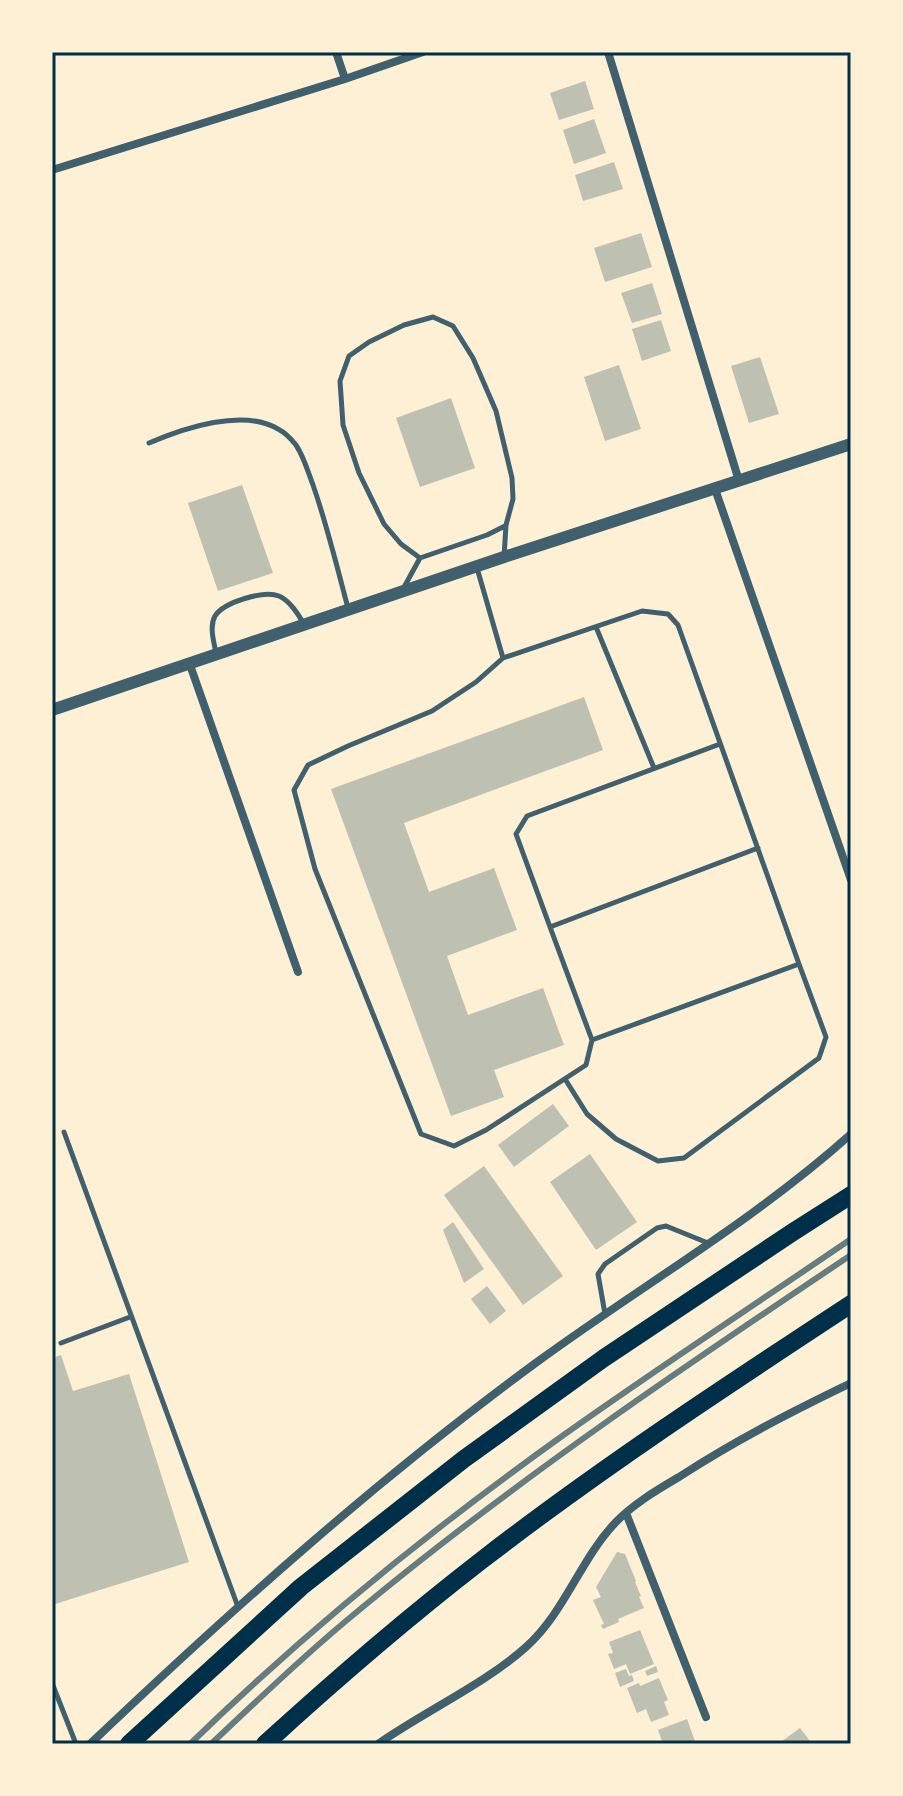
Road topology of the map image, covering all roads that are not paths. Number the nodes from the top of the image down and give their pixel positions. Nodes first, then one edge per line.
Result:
1 (336, 52) edge
2 (423, 52) edge
3 (608, 52) edge
4 (345, 79) junction
5 (52, 170) edge
6 (149, 443) dead end
7 (850, 446) edge
8 (739, 481) junction
9 (715, 489) junction
10 (506, 525) junction
11 (504, 557) junction
12 (420, 558) junction
13 (476, 567) junction
14 (401, 592) junction
15 (349, 609) junction
16 (305, 625) junction
17 (596, 627) junction
18 (217, 655) junction
19 (503, 658) junction
20 (190, 665) junction
21 (52, 710) edge
22 (720, 744) junction
23 (654, 768) junction
24 (758, 848) junction
25 (851, 880) edge
26 (550, 927) junction
27 (799, 964) junction
28 (298, 972) dead end
29 (592, 1040) junction
30 (565, 1079) junction
31 (64, 1132) dead end
32 (851, 1134) edge
33 (851, 1195) edge
34 (708, 1243) junction
35 (851, 1304) edge
36 (605, 1315) junction
37 (130, 1317) junction
38 (61, 1343) dead end
39 (851, 1383) edge
40 (626, 1513) junction
41 (238, 1608) junction
42 (52, 1683) edge
43 (706, 1717) dead end
44 (76, 1744) edge
45 (90, 1744) edge
46 (129, 1744) edge
47 (265, 1744) edge
48 (378, 1744) edge

1 - 4 street
2 - 4 street
3 - 8 street
4 - 5 street
6 - 15 lane
7 - 8 street
8 - 9 street
9 - 11 street
9 - 25 street
10 - 11 lane
10 - 12 lane
10 - 12 lane
11 - 13 street
12 - 14 lane
13 - 14 street
13 - 19 lane
14 - 15 street
15 - 16 street
16 - 18 street
16 - 18 lane
17 - 19 lane
17 - 22 lane
17 - 23 lane
18 - 20 street
19 - 30 lane
20 - 21 street
20 - 28 street
22 - 23 lane
22 - 24 lane
23 - 26 lane
24 - 26 lane
24 - 27 lane
26 - 29 lane
27 - 29 lane
27 - 30 lane
29 - 30 lane
31 - 37 lane
32 - 34 street
33 - 46 highway
34 - 36 street
34 - 36 lane
35 - 47 highway
36 - 41 street
37 - 38 lane
37 - 41 lane
39 - 40 street
40 - 43 street
40 - 48 street
41 - 45 street
42 - 44 lane

